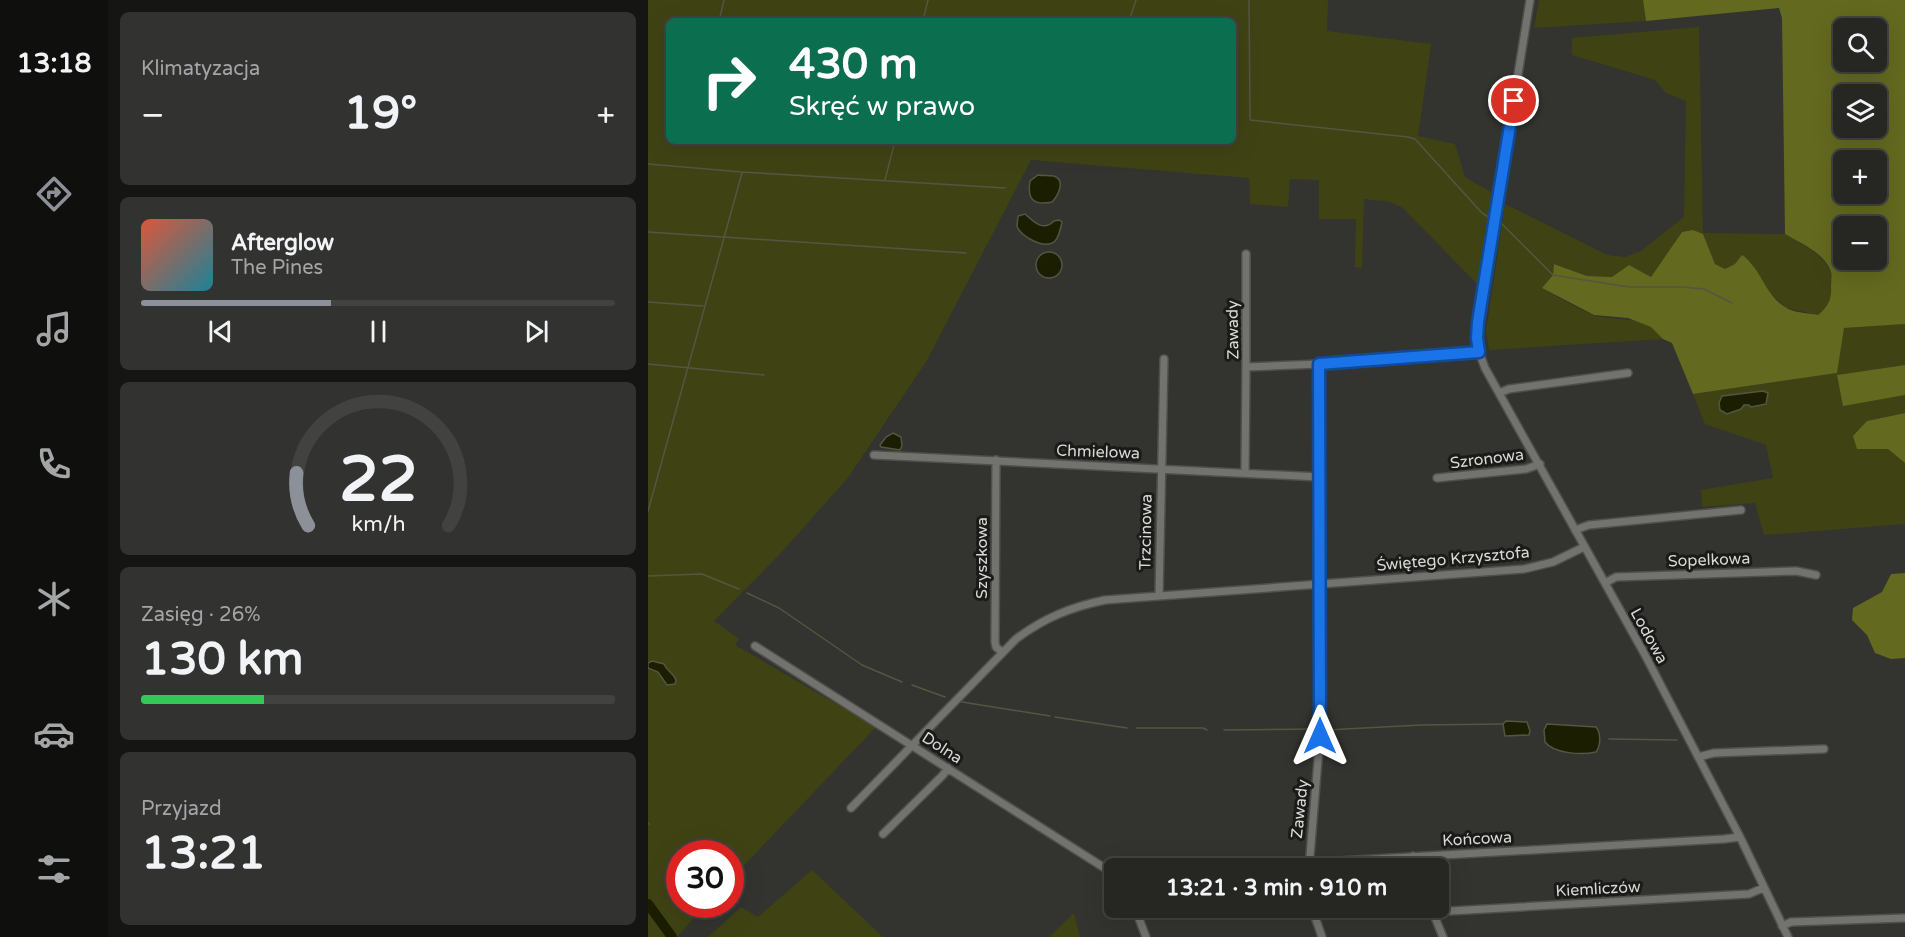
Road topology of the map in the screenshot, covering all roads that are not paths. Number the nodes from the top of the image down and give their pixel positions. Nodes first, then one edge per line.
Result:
1 (1530, 0) edge
2 (1246, 254) dead end
3 (1479, 352) junction
4 (1164, 359) dead end
5 (1319, 364) junction
6 (1246, 367) junction
7 (1628, 373) dead end
8 (1499, 393) junction
9 (874, 455) dead end
10 (996, 460) junction
11 (1540, 464) junction
12 (1161, 468) junction
13 (1245, 472) junction
14 (1320, 477) junction
15 (1437, 478) dead end
16 (1741, 510) dead end
17 (1575, 530) junction
18 (1584, 547) junction
19 (1816, 575) dead end
20 (1321, 583) junction
21 (1605, 583) junction
22 (1159, 596) junction
23 (755, 646) dead end
24 (1002, 652) junction
25 (913, 745) junction
26 (1824, 749) dead end
27 (1698, 757) junction
28 (948, 768) junction
29 (851, 808) dead end
30 (883, 834) dead end
31 (1740, 837) junction
32 (1413, 856) joint
33 (1310, 858) edge
34 (1390, 858) edge
35 (1104, 868) edge
36 (1763, 888) junction
37 (1449, 909) edge
38 (1139, 918) edge
39 (1315, 918) edge
40 (1435, 918) edge
41 (1905, 918) edge
42 (1782, 926) junction
43 (1146, 937) edge
44 (1322, 937) edge
45 (1443, 937) edge
46 (1788, 937) edge

1 - 3 street
2 - 6 street, Zawady
3 - 5 street
3 - 8 street, Lodowa
4 - 12 street, Trzcinowa
5 - 6 street, Zawady
5 - 14 street, Zawady
6 - 13 street
7 - 8 street
8 - 11 street, Lodowa
9 - 10 street, Chmielowa
10 - 12 street, Chmielowa
10 - 24 street, Szyszkowa
11 - 15 street, Szronowa
11 - 17 street, Lodowa
12 - 13 street, Chmielowa
12 - 22 street, Trzcinowa
13 - 14 street, Chmielowa
14 - 20 street, Zawady
16 - 17 street
17 - 18 street, Lodowa
18 - 20 street, Świętego Krzysztofa
18 - 21 street, Lodowa
19 - 21 street, Sopelkowa
20 - 22 street, Świętego Krzysztofa
20 - 33 street, Zawady
21 - 27 street, Lodowa
22 - 24 street, Świętego Krzysztofa
23 - 25 street, Dolna
24 - 25 street, Świętego Krzysztofa
25 - 28 street, Dolna
25 - 29 street, Świętego Krzysztofa
26 - 27 street
27 - 31 street, Lodowa
28 - 30 street
28 - 35 street, Dolna
31 - 32 street, Końcowa
31 - 36 street, Lodowa
32 - 34 street, Końcowa
36 - 37 street, Kiemliczów
36 - 42 street, Lodowa
38 - 43 street
39 - 44 street
40 - 45 street
41 - 42 street
42 - 46 street, Lodowa

